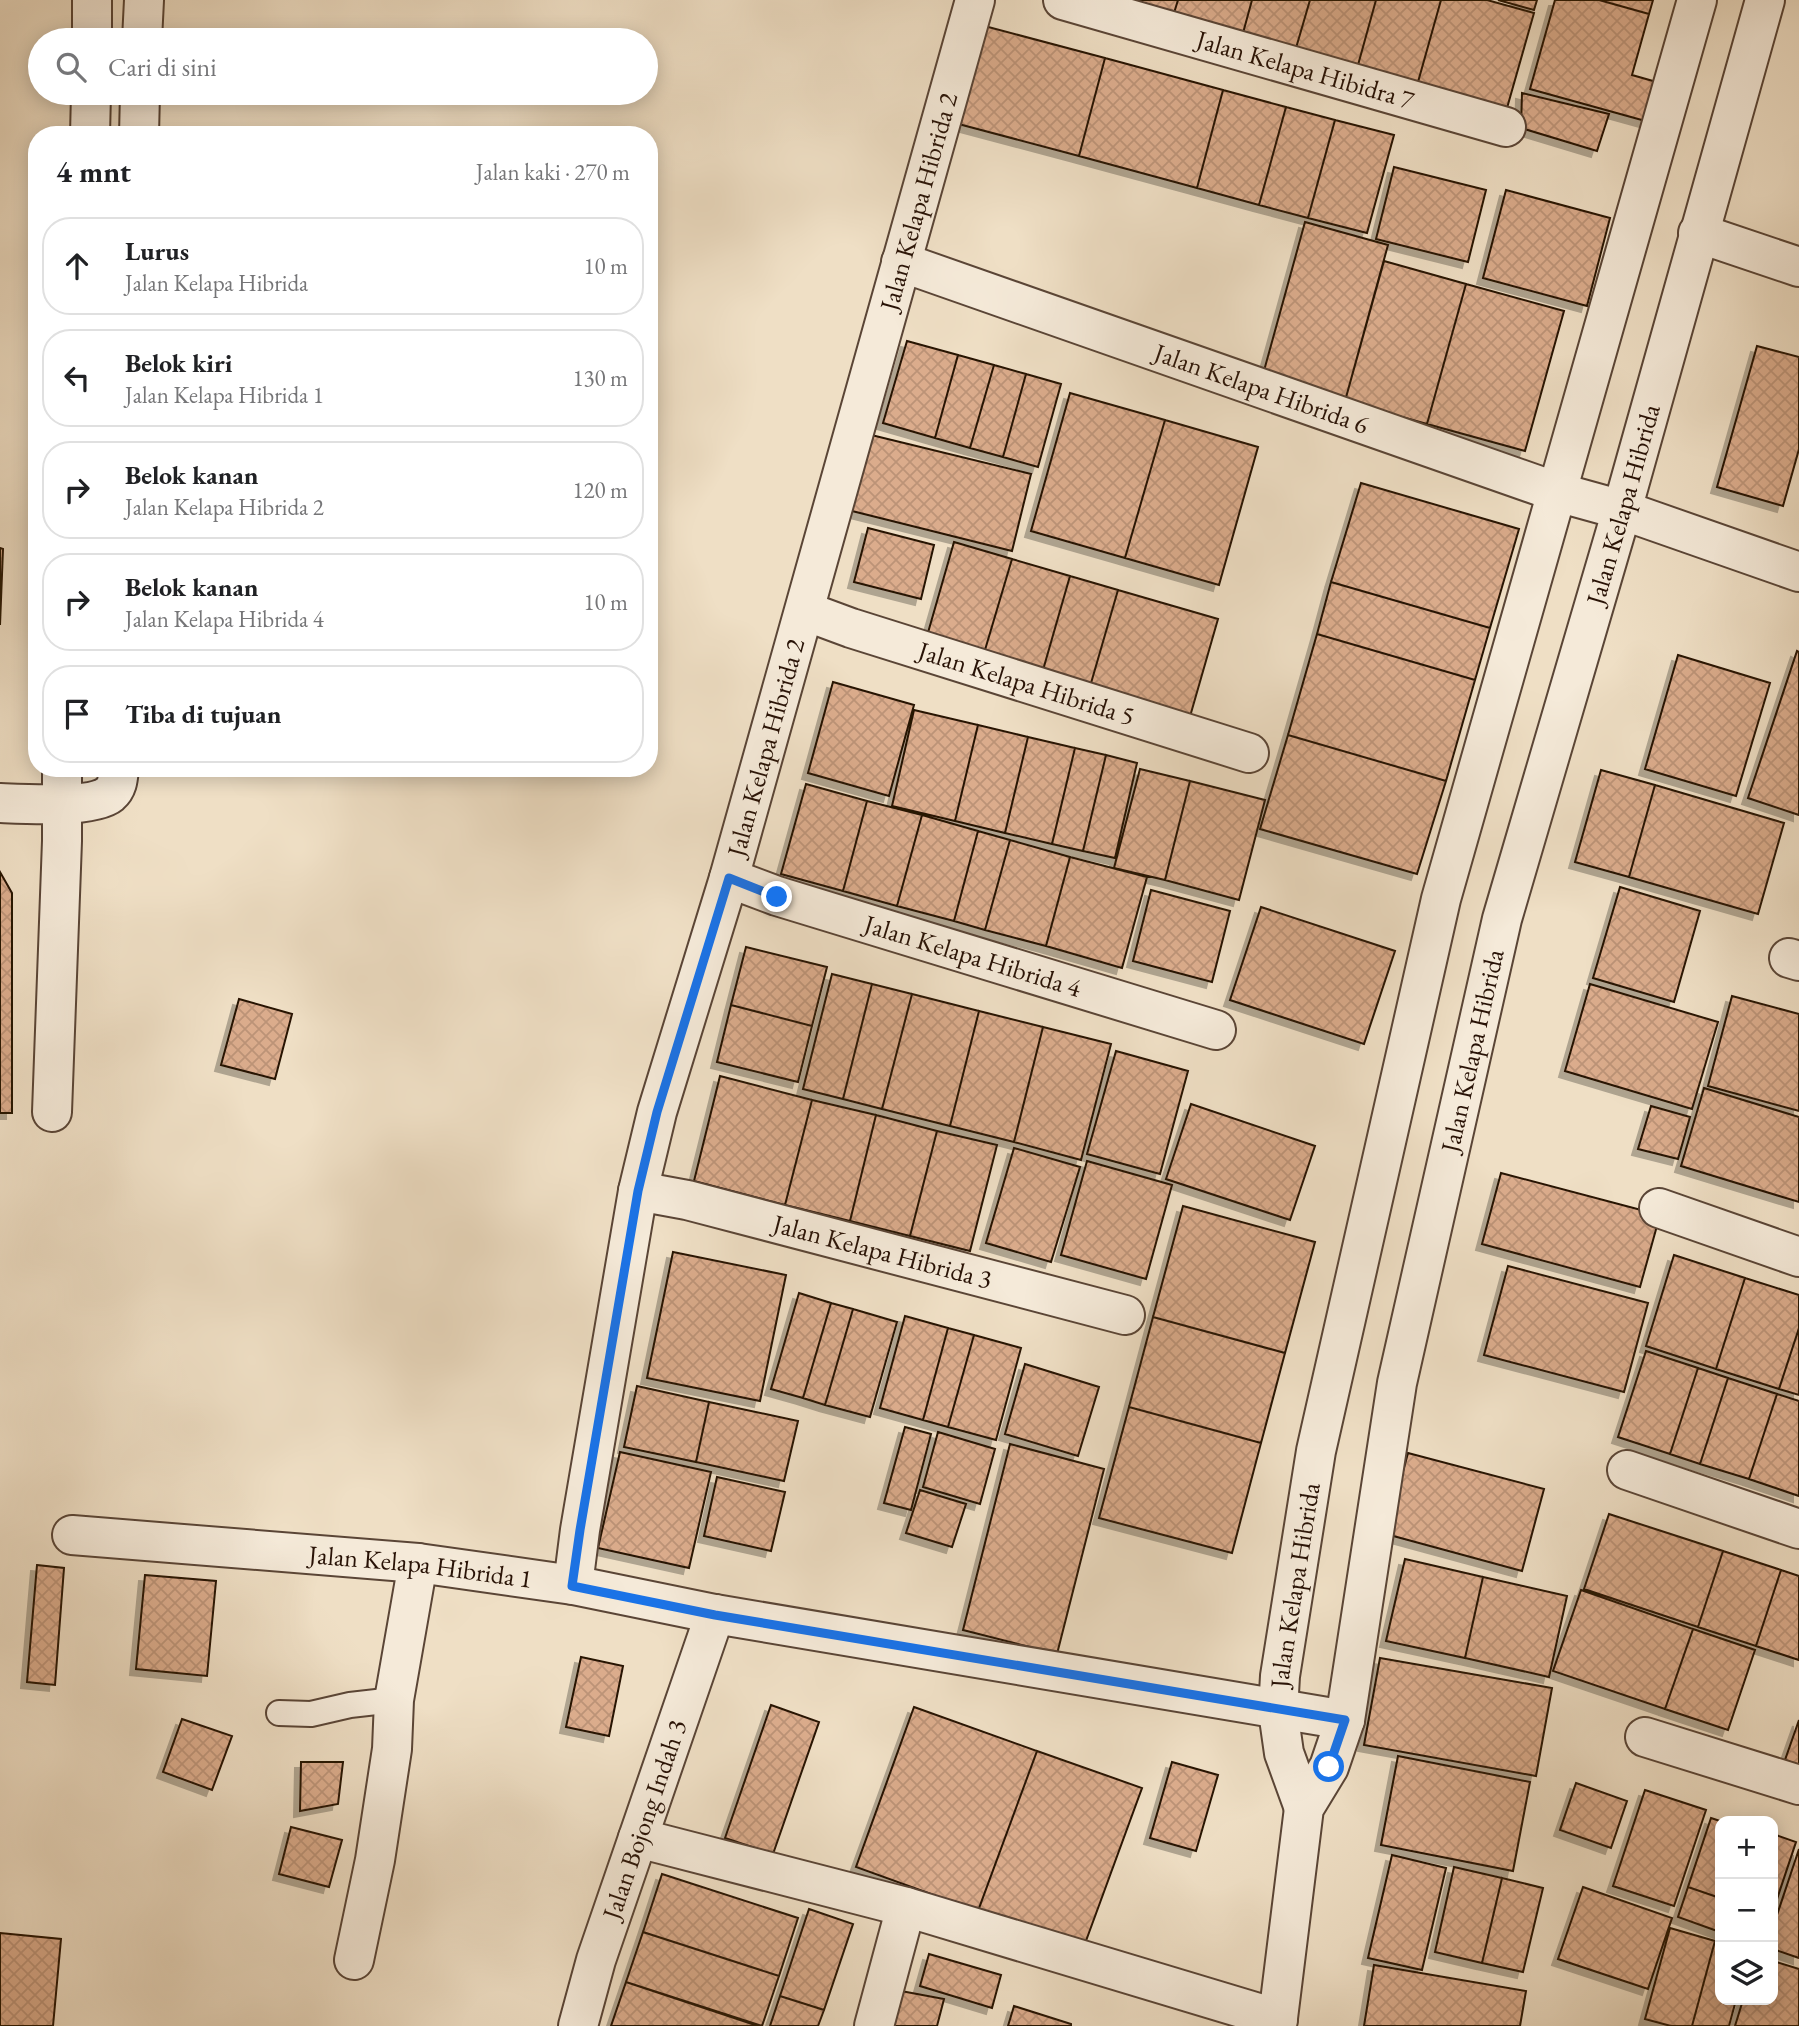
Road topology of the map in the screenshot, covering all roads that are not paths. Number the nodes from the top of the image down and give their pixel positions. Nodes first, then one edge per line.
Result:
1 (92, 0) edge
2 (144, 0) edge
3 (1063, 0) edge
4 (1697, 0) edge
5 (1765, 0) edge
6 (971, 1) edge
7 (92, 28) edge
8 (143, 28) edge
9 (91, 105) edge
10 (140, 105) edge
11 (90, 126) edge
12 (139, 126) edge
13 (1506, 127) dead end
14 (1698, 233) junction
15 (901, 262) junction
16 (1799, 267) edge
17 (1557, 492) junction
18 (1622, 510) junction
19 (1799, 572) edge
20 (805, 611) junction
21 (1250, 753) dead end
22 (118, 777) edge
23 (61, 786) edge
24 (0, 803) edge
25 (729, 878) junction
26 (1216, 1030) dead end
27 (52, 1112) dead end
28 (638, 1191) junction
29 (1659, 1208) dead end
30 (1799, 1256) edge
31 (1125, 1315) dead end
32 (1627, 1471) dead end
33 (1799, 1530) edge
34 (72, 1535) dead end
35 (418, 1563) junction
36 (572, 1586) junction
37 (715, 1615) junction
38 (394, 1699) junction
39 (1278, 1710) junction
40 (279, 1713) dead end
41 (1345, 1720) junction
42 (1645, 1737) dead end
43 (1799, 1785) edge
44 (1304, 1808) junction
45 (638, 1838) junction
46 (906, 1907) junction
47 (354, 1960) dead end
48 (1278, 2022) edge
49 (578, 2026) edge
50 (874, 2026) edge

1 - 7 street
2 - 8 street
3 - 13 street, Jalan Kelapa Hibidra 7
4 - 17 street, Jalan Kelapa Hibrida
5 - 14 street, Jalan Kelapa Hibrida
6 - 15 street, Jalan Kelapa Hibrida 2
9 - 11 street
10 - 12 street
14 - 16 street
14 - 18 street, Jalan Kelapa Hibrida
15 - 17 street, Jalan Kelapa Hibrida 6
15 - 20 street, Jalan Kelapa Hibrida 2
17 - 18 street, Jalan Kelapa Hibrida 6
17 - 39 street, Jalan Kelapa Hibrida
18 - 19 street, Jalan Kelapa Hibrida 6
18 - 41 street, Jalan Kelapa Hibrida
20 - 21 street, Jalan Kelapa Hibrida 5
20 - 25 street, Jalan Kelapa Hibrida 2
22 - 23 street
23 - 24 street
23 - 27 street
25 - 26 street, Jalan Kelapa Hibrida 4
25 - 28 street, Jalan Kelapa Hibrida 2
28 - 31 street, Jalan Kelapa Hibrida 3
28 - 36 street, Jalan Kelapa Hibrida 2
29 - 30 street
32 - 33 street
34 - 35 street, Jalan Kelapa Hibrida 1
35 - 36 street, Jalan Kelapa Hibrida 1
35 - 38 street
36 - 37 street, Jalan Kelapa Hibrida 1
37 - 39 street, Jalan Kelapa Hibrida 1
37 - 45 street, Jalan Bojong Indah 3
38 - 40 lane
38 - 47 street
39 - 41 street, Jalan Kelapa Hibrida 1
39 - 44 street, Jalan Kelapa Hibrida
41 - 44 street, Jalan Kelapa Hibrida
42 - 43 street
44 - 48 street
45 - 46 street
45 - 49 street, Jalan Bojong Indah 3
46 - 48 street
46 - 50 street

